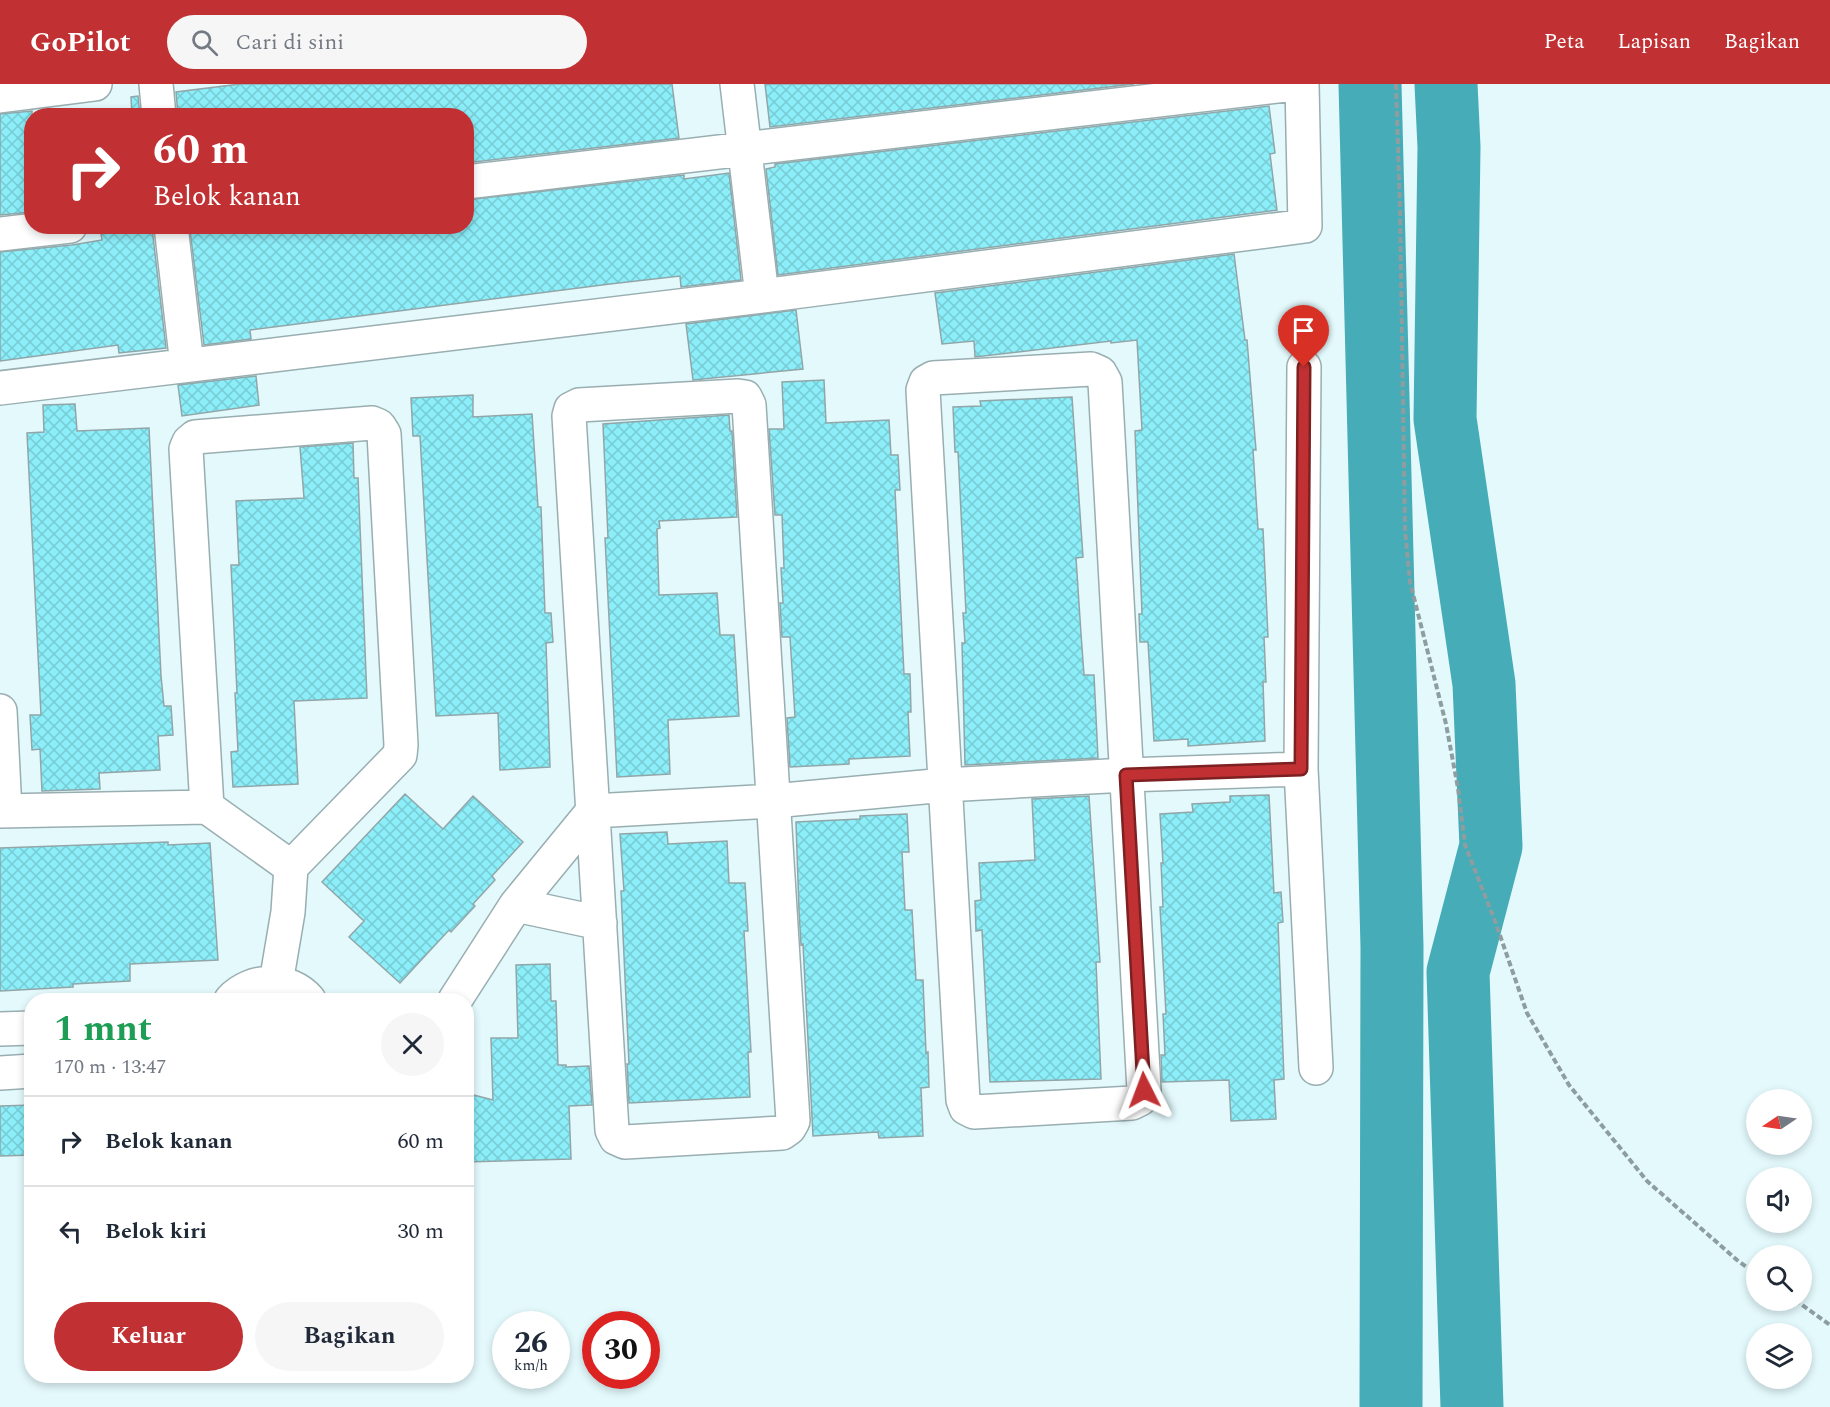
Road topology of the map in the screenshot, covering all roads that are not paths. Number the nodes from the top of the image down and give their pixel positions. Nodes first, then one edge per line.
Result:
1 (96, 84) edge
2 (156, 84) edge
3 (737, 84) edge
4 (1294, 84) edge
5 (1302, 84) edge
6 (0, 96) edge
7 (158, 108) edge
8 (745, 150) junction
9 (474, 181) edge
10 (24, 231) edge
11 (0, 234) edge
12 (172, 234) edge
13 (762, 296) junction
14 (187, 365) junction
15 (1304, 367) dead end
16 (0, 388) edge
17 (0, 711) edge
18 (1301, 769) junction
19 (1126, 775) junction
20 (945, 785) junction
21 (773, 801) junction
22 (207, 807) junction
23 (3, 811) edge
24 (593, 811) junction
25 (291, 867) junction
26 (516, 905) junction
27 (600, 923) junction
28 (276, 983) junction
29 (241, 993) edge
30 (303, 993) edge
31 (459, 993) edge
32 (24, 1028) edge
33 (0, 1029) edge
34 (1316, 1068) dead end
35 (24, 1072) edge
36 (0, 1073) edge

1 - 6 street
2 - 7 street
3 - 8 street
4 - 8 street
5 - 13 street
8 - 9 street
8 - 13 street
10 - 11 street
12 - 14 street
13 - 14 street
14 - 16 street
15 - 18 street
17 - 23 street
18 - 19 street
18 - 34 street
19 - 20 street
19 - 20 street
19 - 20 street
20 - 21 street
21 - 24 street
21 - 24 street
21 - 27 street
22 - 23 street
22 - 25 street
22 - 25 street
24 - 26 street
24 - 27 street
25 - 28 street
26 - 27 street
26 - 31 street
28 - 29 street
28 - 30 street
32 - 33 street
35 - 36 street

